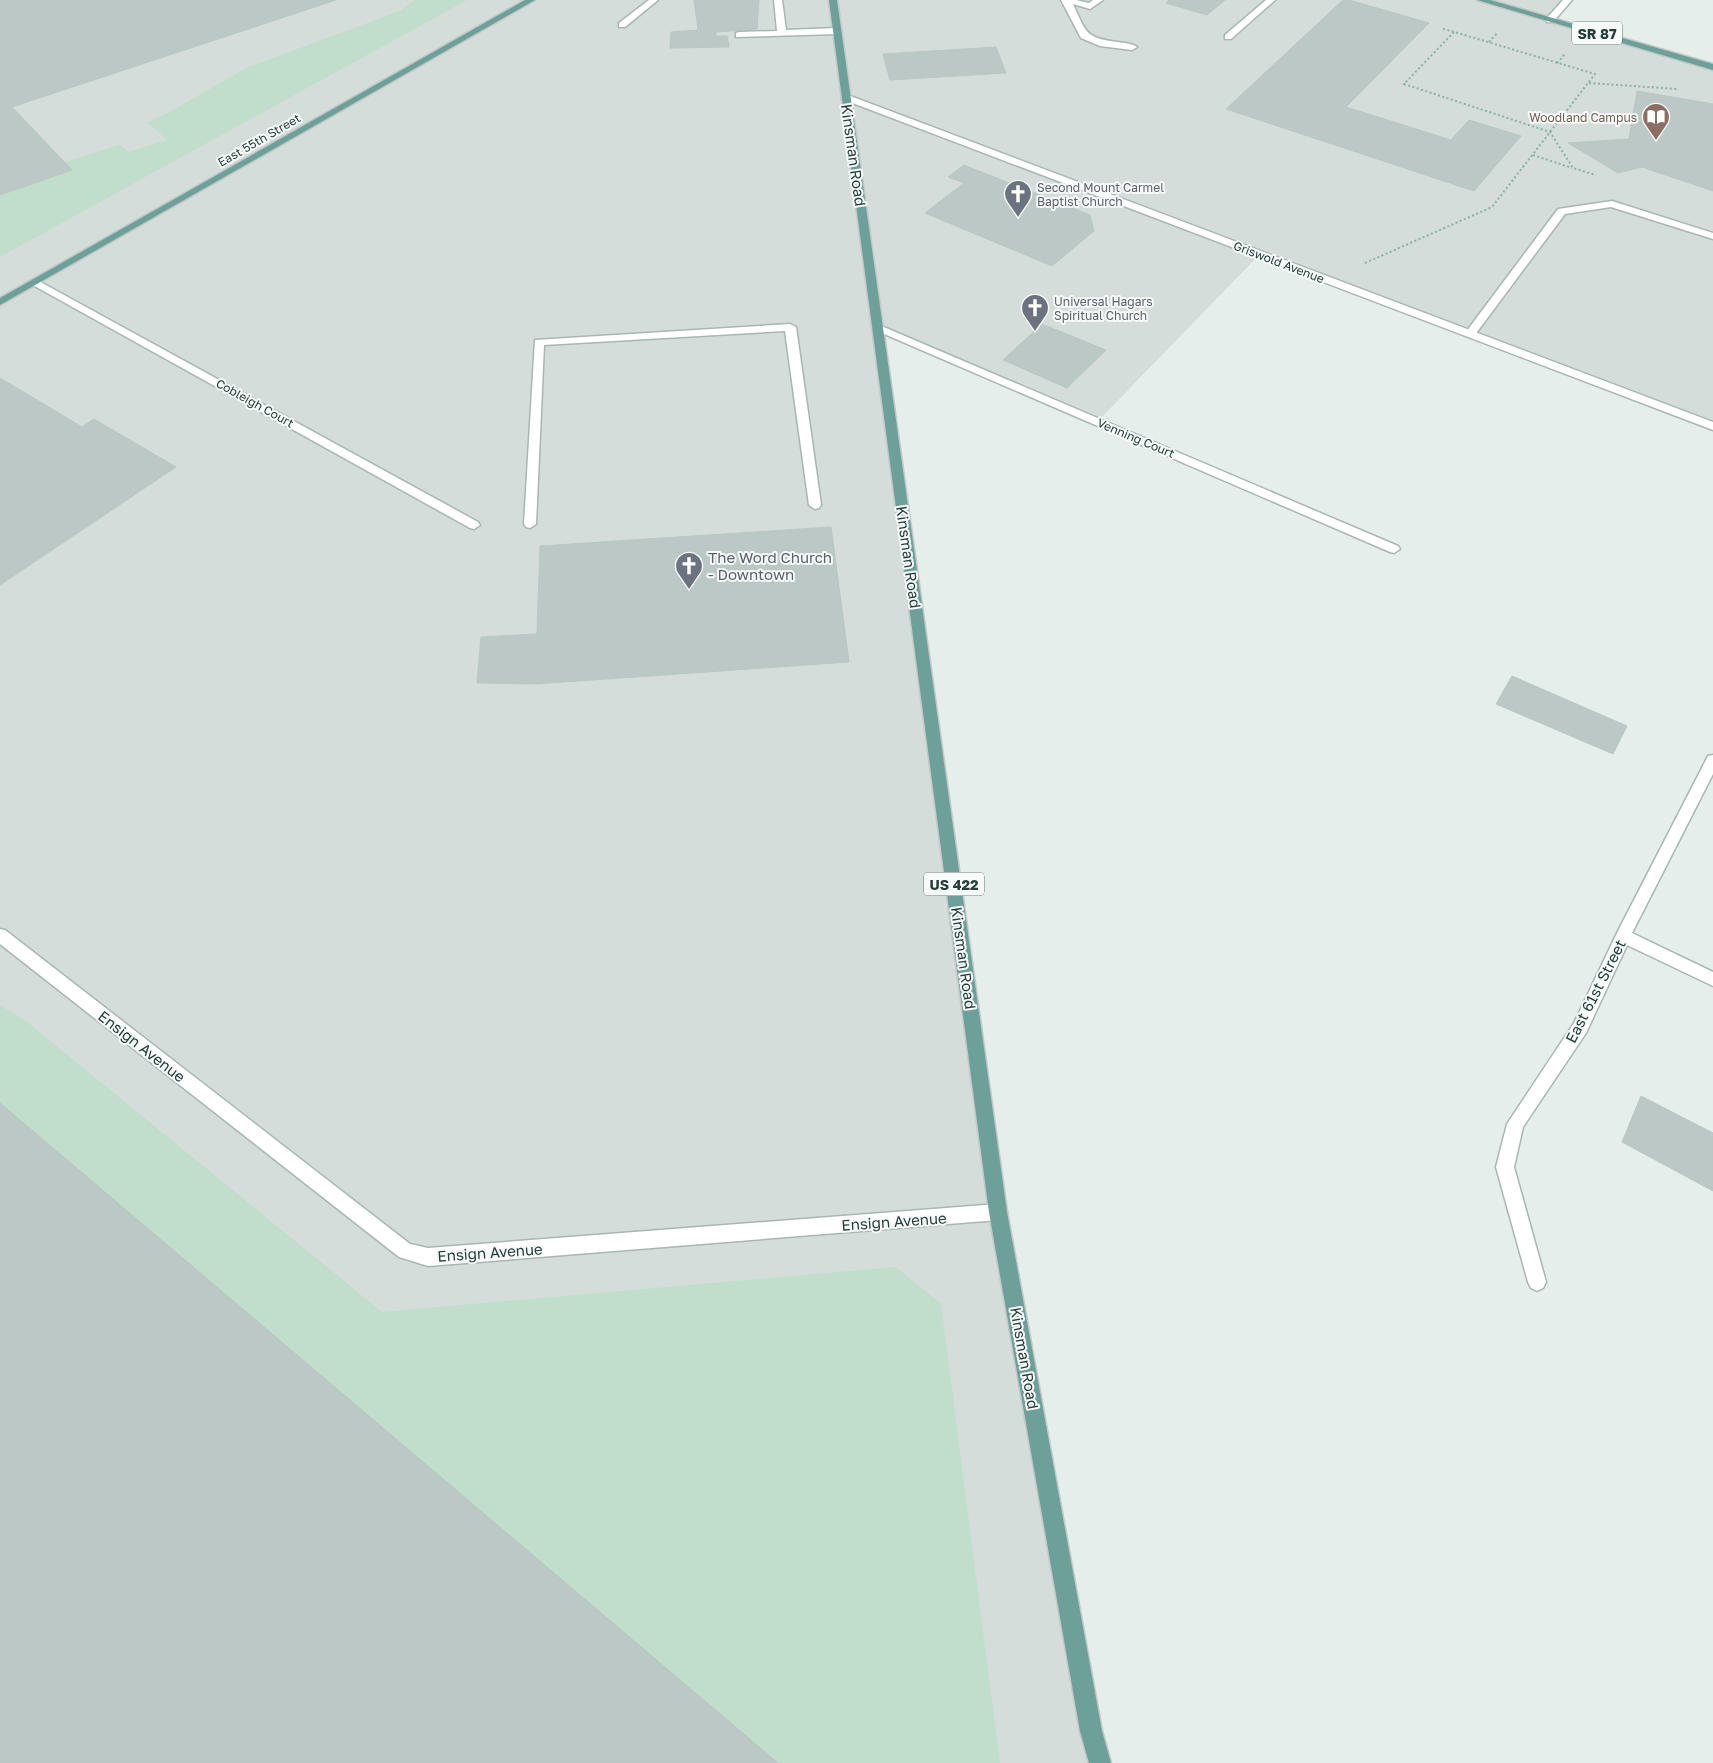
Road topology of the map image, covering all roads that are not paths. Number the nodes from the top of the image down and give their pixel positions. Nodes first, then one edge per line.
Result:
1 (531, 0) edge
2 (654, 0) edge
3 (778, 0) edge
4 (833, 0) edge
5 (1066, 0) edge
6 (1099, 0) edge
7 (1271, 0) edge
8 (1481, 0) edge
9 (1568, 0) edge
10 (1550, 20) junction
11 (622, 25) dead end
12 (836, 30) junction
13 (782, 33) junction
14 (738, 35) dead end
15 (1228, 37) dead end
16 (1132, 47) dead end
17 (1713, 67) edge
18 (845, 97) junction
19 (1713, 236) edge
20 (35, 282) junction
21 (0, 302) edge
22 (879, 328) junction
23 (1470, 334) junction
24 (1713, 426) edge
25 (815, 505) dead end
26 (530, 524) dead end
27 (474, 525) dead end
28 (1394, 549) dead end
29 (1713, 760) edge
30 (0, 935) edge
31 (1624, 936) junction
32 (1713, 979) edge
33 (998, 1212) junction
34 (1537, 1282) dead end
35 (1100, 1763) edge

1 - 20 main road, East 55th Street
2 - 11 street
3 - 13 street
4 - 12 main road, Kinsman Road / US 422
5 - 6 street
5 - 16 street
7 - 15 street
8 - 10 main road, SR 87
9 - 10 street
10 - 17 main road, SR 87
12 - 13 street
12 - 18 main road, Kinsman Road / US 422
13 - 14 street
18 - 22 main road, Kinsman Road / US 422
18 - 23 street, Griswold Avenue
19 - 23 street
20 - 21 main road, East 55th Street
20 - 27 street, Cobleigh Court
22 - 28 street, Venning Court
22 - 33 main road, Kinsman Road / US 422
23 - 24 street, Griswold Avenue
25 - 26 street
29 - 31 street, East 61st Street
30 - 33 street, Ensign Avenue
31 - 32 street
31 - 34 street, East 61st Street
33 - 35 main road, Kinsman Road / US 422

